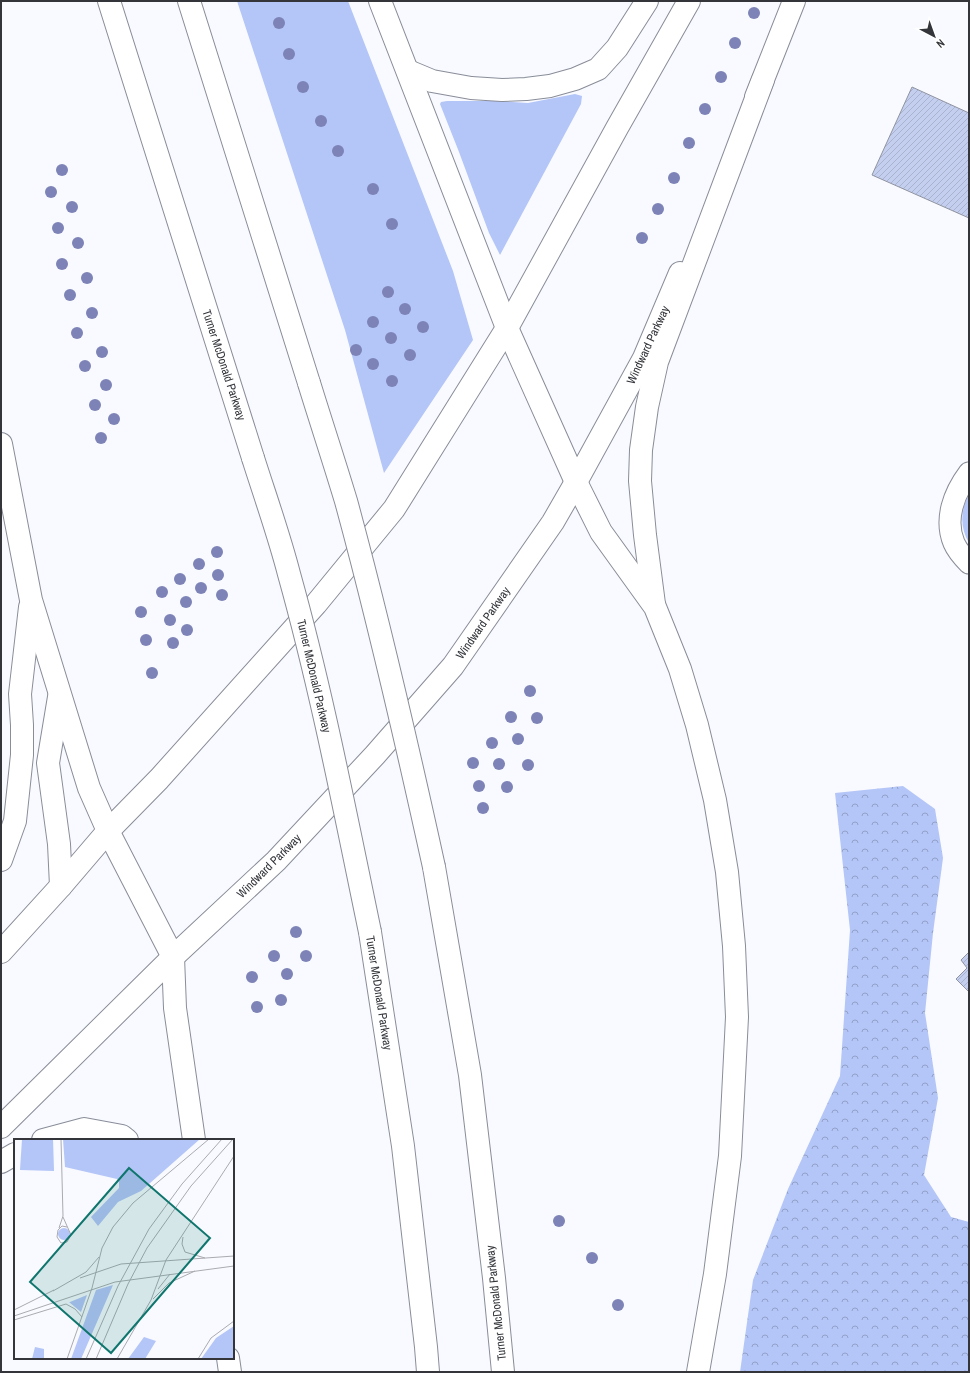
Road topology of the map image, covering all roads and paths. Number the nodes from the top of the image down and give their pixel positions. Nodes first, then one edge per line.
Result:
1 (109, 1) edge
2 (189, 1) edge
3 (380, 1) edge
4 (647, 1) edge
5 (689, 1) edge
6 (794, 1) edge
7 (408, 71) junction
8 (763, 80) junction
9 (507, 328) junction
10 (1, 444) edge
11 (969, 473) edge
12 (576, 482) junction
13 (969, 563) edge
14 (31, 600) junction
15 (655, 607) junction
16 (60, 692) junction
17 (108, 831) junction
18 (1, 860) edge
19 (61, 886) junction
20 (1, 952) edge
21 (173, 957) junction
22 (1, 1127) edge
23 (47, 1139) edge
24 (126, 1139) edge
25 (194, 1139) edge
26 (14, 1155) edge
27 (1, 1162) edge
28 (228, 1359) edge
29 (230, 1372) edge
30 (428, 1372) edge
31 (503, 1372) edge
32 (698, 1372) edge

1 - 30 main road, Turner McDonald Parkway, bridge
2 - 31 main road, Turner McDonald Parkway, bridge
3 - 7 main road
4 - 7 main road
5 - 9 main road
6 - 8 main road, Windward Parkway
7 - 9 main road
8 - 12 main road, Windward Parkway
8 - 15 main road
9 - 12 main road
9 - 17 main road
10 - 14 main road
11 - 13 street
12 - 15 main road
12 - 21 main road, Windward Parkway
14 - 16 main road
14 - 18 main road
15 - 32 main road
16 - 17 main road
16 - 19 main road
17 - 19 main road
17 - 21 main road
19 - 20 main road
21 - 22 main road, Windward Parkway
21 - 25 main road
23 - 24 main road
26 - 27 main road
28 - 29 main road

